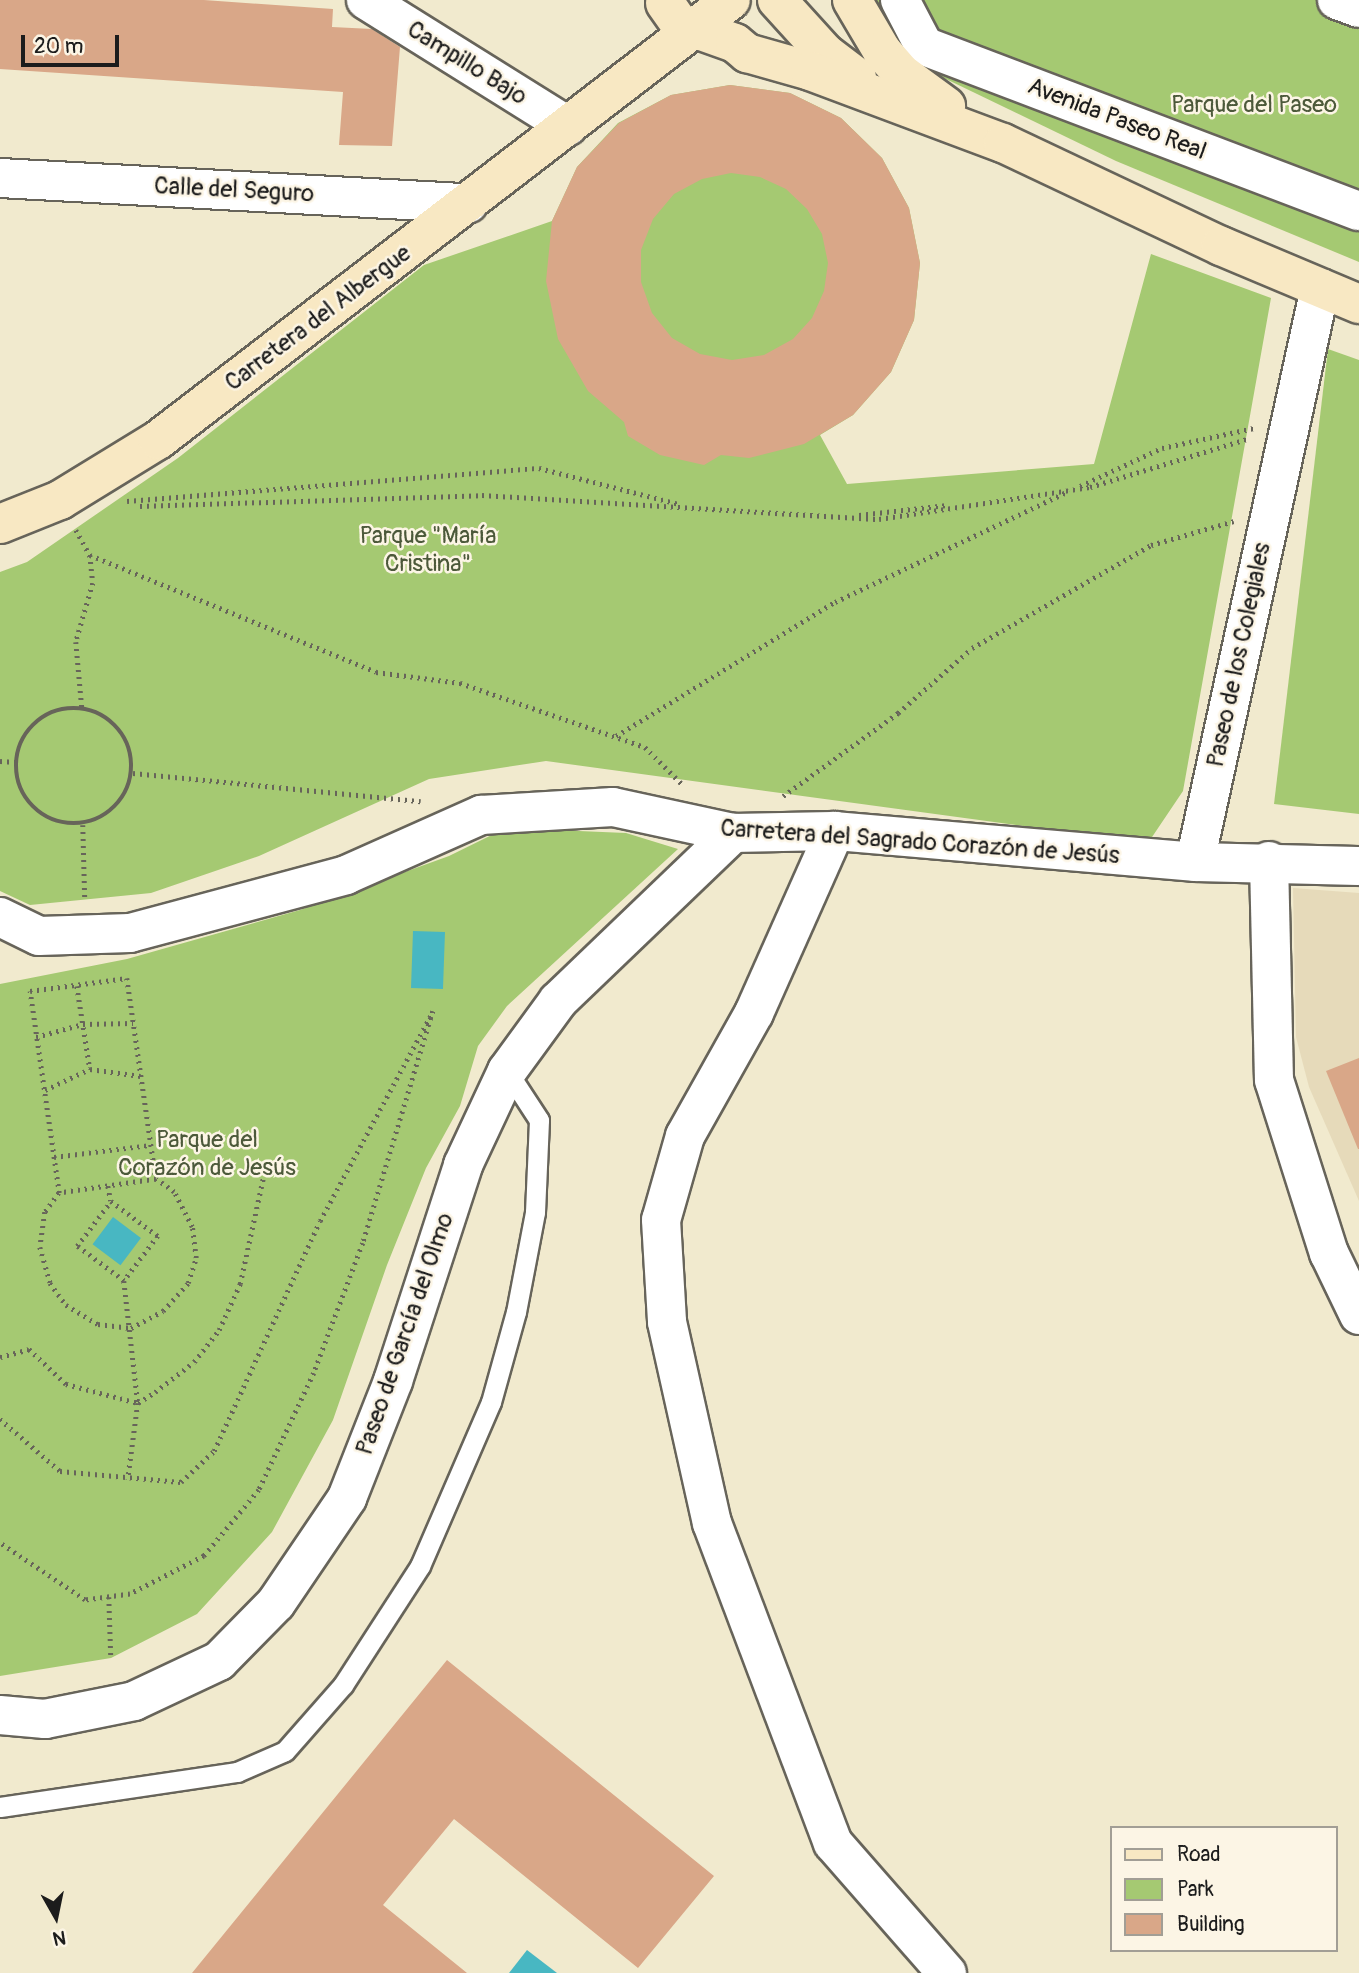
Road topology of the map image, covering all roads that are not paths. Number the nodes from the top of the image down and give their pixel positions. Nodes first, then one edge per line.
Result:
1 (366, 0) edge
2 (731, 0) edge
3 (777, 0) edge
4 (900, 0) edge
5 (1337, 0) edge
6 (853, 1) edge
7 (666, 2) edge
8 (1359, 8) edge
9 (693, 29) junction
10 (820, 47) junction
11 (747, 53) junction
12 (620, 87) junction
13 (907, 106) junction
14 (568, 126) junction
15 (1003, 143) junction
16 (0, 178) edge
17 (468, 203) junction
18 (1359, 211) edge
19 (1320, 288) junction
20 (1359, 304) edge
21 (0, 523) edge
22 (835, 831) junction
23 (733, 833) junction
24 (1269, 861) junction
25 (1195, 862) junction
26 (1359, 866) edge
27 (0, 917) edge
28 (507, 1071) junction
29 (1359, 1315) edge
30 (0, 1715) edge
31 (0, 1807) edge
32 (947, 1973) edge

1 - 14 street, Campillo Bajo
2 - 9 street, Carretera del Albergue
3 - 10 street
4 - 18 street, Avenida Paseo Real
5 - 8 street
6 - 10 street
6 - 15 street
7 - 9 street
7 - 12 street, Carretera del Albergue
9 - 11 street
9 - 12 street, Carretera del Albergue
10 - 13 street
11 - 12 street, Carretera del Albergue
11 - 13 street
12 - 14 street, Carretera del Albergue
13 - 15 street
14 - 17 street, Carretera del Albergue
15 - 19 street
16 - 17 street, Calle del Seguro
17 - 21 street, Carretera del Albergue
19 - 20 street
19 - 25 street, Paseo de los Colegiales
22 - 23 street, Carretera del Sagrado Corazón de Jesús
22 - 25 street, Carretera del Sagrado Corazón de Jesús
22 - 32 street
23 - 27 street, Carretera del Sagrado Corazón de Jesús
23 - 28 street, Paseo de García del Olmo
24 - 25 street
24 - 26 street
24 - 29 street
28 - 30 street, Paseo de García del Olmo
28 - 31 lane

